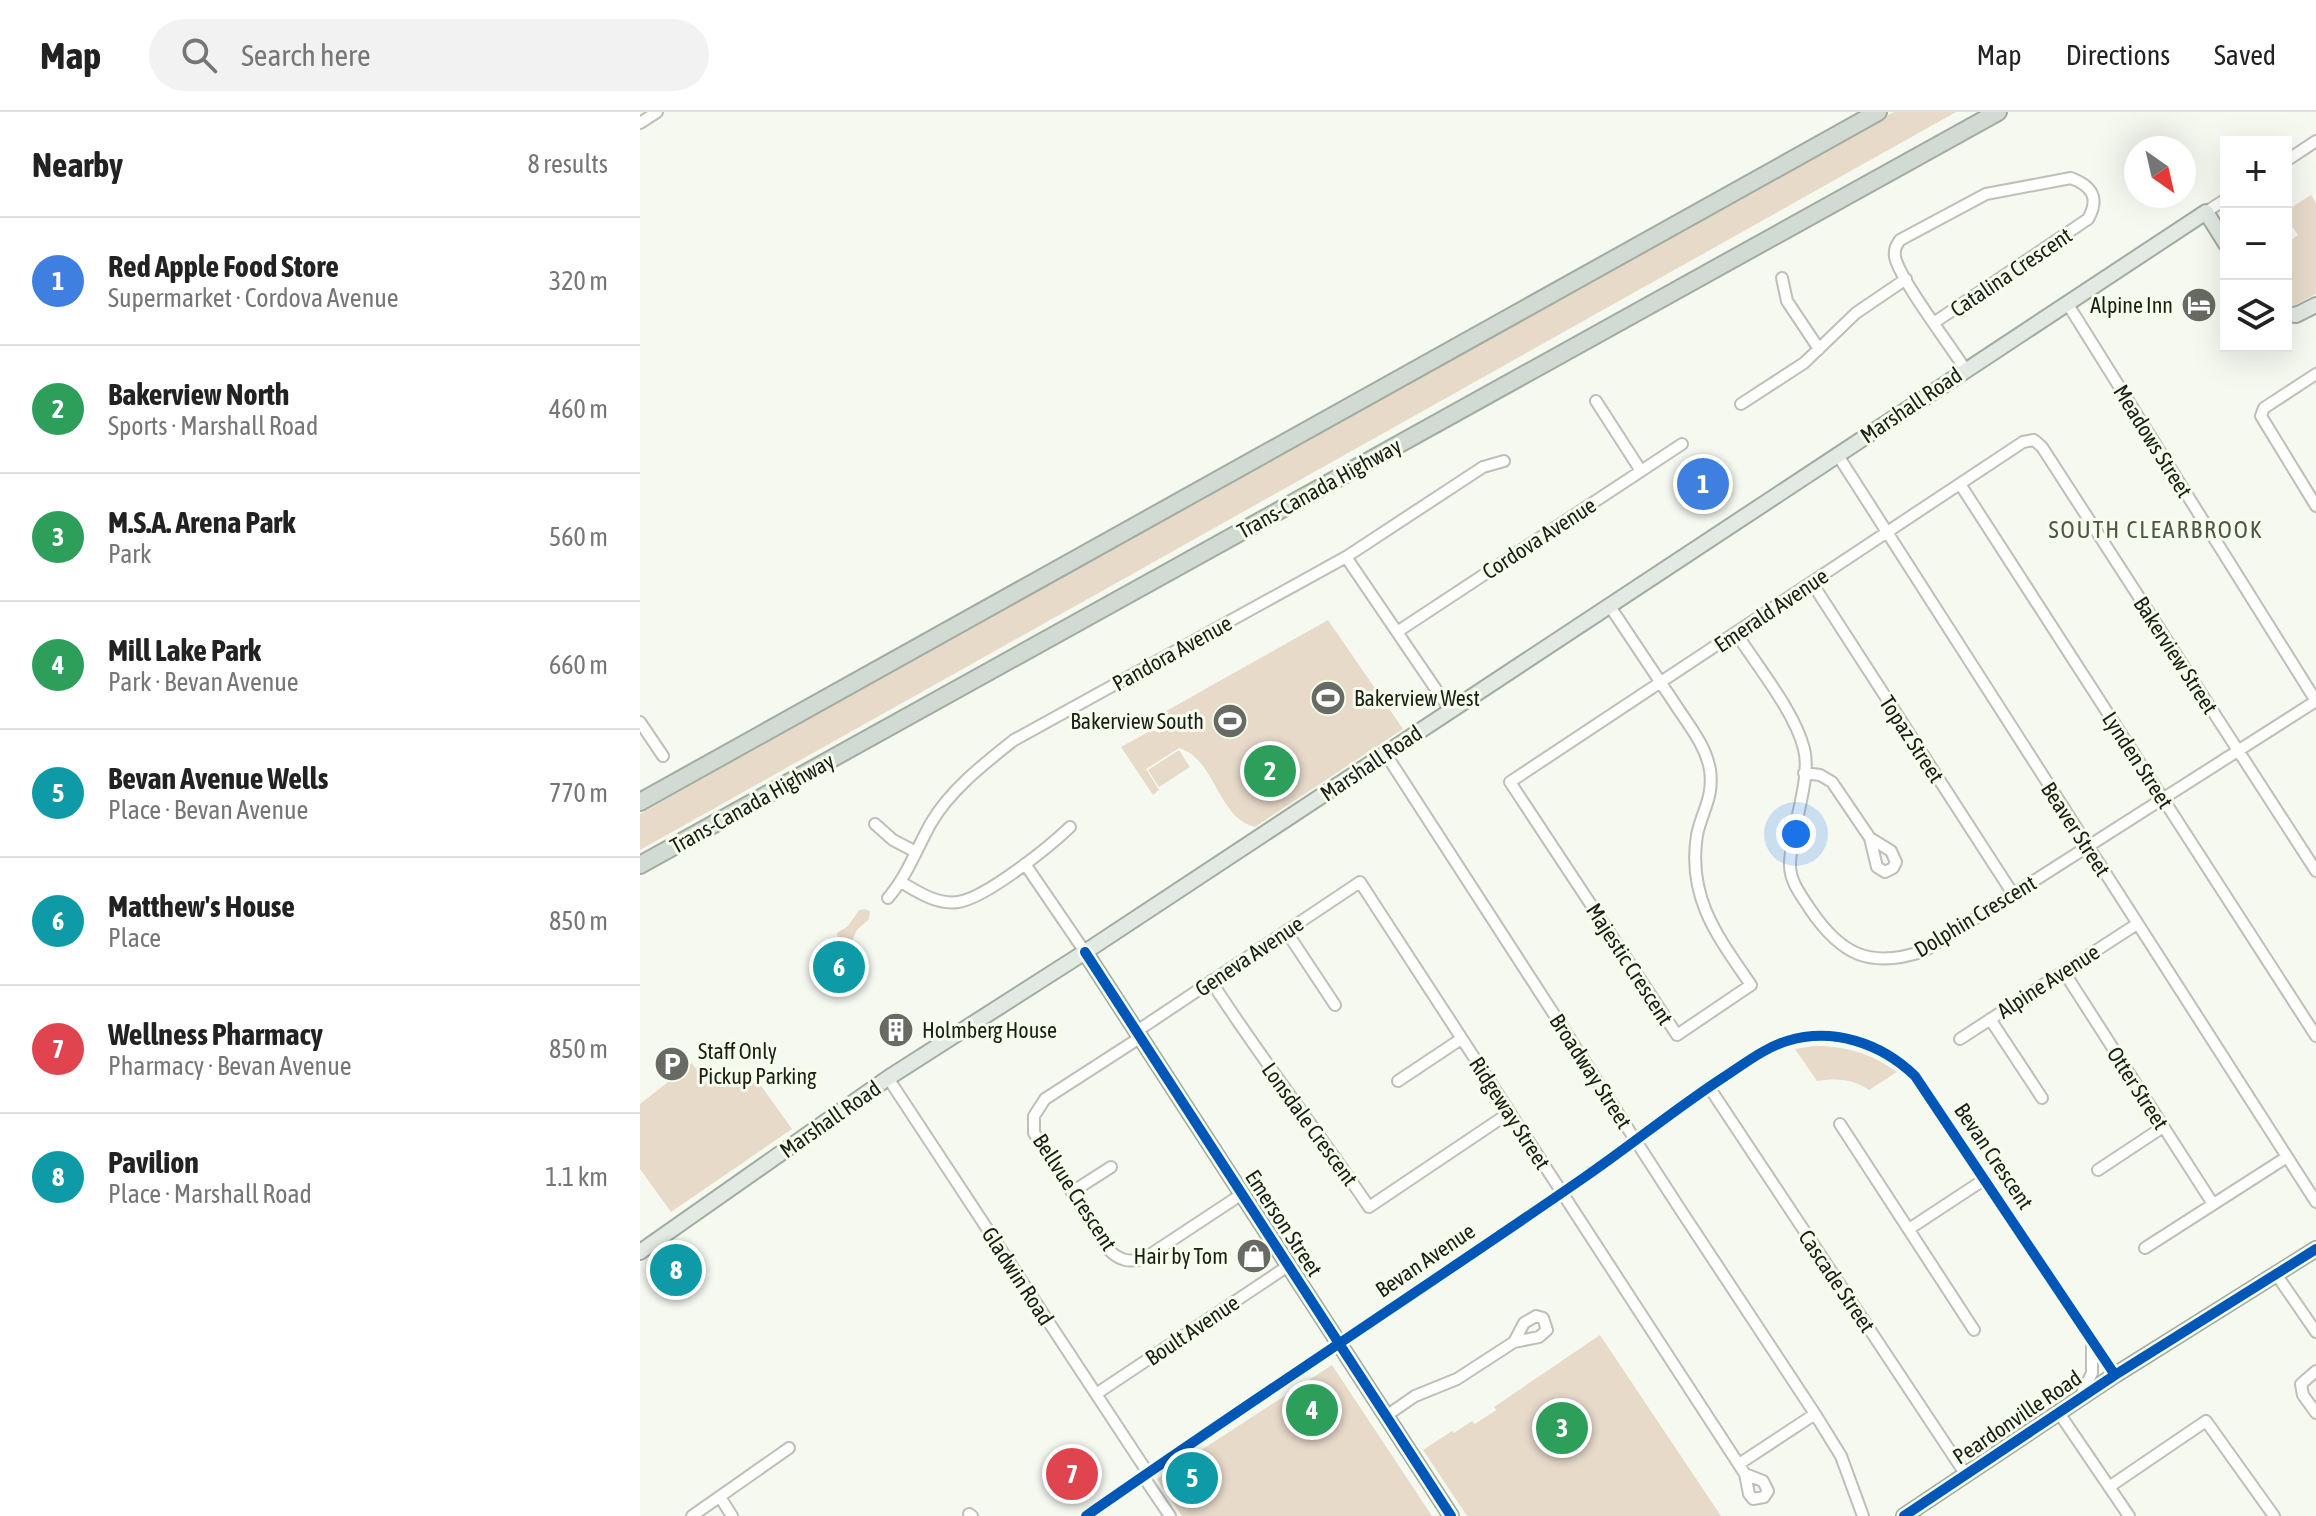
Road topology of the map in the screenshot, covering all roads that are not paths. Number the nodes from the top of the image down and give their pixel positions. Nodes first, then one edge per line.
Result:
1 (657, 112) edge
2 (1869, 112) edge
3 (1878, 112) edge
4 (1998, 112) edge
5 (640, 123) edge
6 (2316, 141) edge
7 (2292, 157) edge
8 (1763, 174) junction
9 (2220, 203) edge
10 (2206, 212) junction
11 (2220, 234) edge
12 (1782, 278) dead end
13 (1906, 279) junction
14 (2067, 303) junction
15 (2316, 305) edge
16 (2292, 315) edge
17 (1935, 322) junction
18 (1819, 349) junction
19 (1965, 369) junction
20 (2316, 374) edge
21 (1596, 401) dead end
22 (1741, 404) dead end
23 (2034, 440) joint
24 (1682, 444) dead end
25 (1837, 454) junction
26 (1504, 461) dead end
27 (1641, 471) junction
28 (1960, 484) junction
29 (2316, 506) edge
30 (1886, 534) junction
31 (1346, 557) junction
32 (1812, 583) junction
33 (1609, 605) junction
34 (1397, 632) junction
35 (1736, 633) junction
36 (1661, 684) junction
37 (2316, 701) edge
38 (1450, 710) junction
39 (640, 722) edge
40 (2238, 751) junction
41 (1385, 753) junction
42 (663, 756) dead end
43 (1804, 773) junction
44 (1510, 782) joint
45 (2163, 800) junction
46 (640, 802) edge
47 (875, 824) dead end
48 (1070, 827) dead end
49 (1870, 838) dead end
50 (2088, 847) junction
51 (916, 852) junction
52 (1025, 864) junction
53 (640, 865) edge
54 (2316, 871) edge
55 (901, 882) junction
56 (1360, 882) joint
57 (2013, 894) junction
58 (888, 898) dead end
59 (2137, 924) junction
60 (1286, 931) junction
61 (1085, 952) junction
62 (2064, 972) junction
63 (1211, 981) junction
64 (1335, 1005) dead end
65 (1990, 1019) junction
66 (1139, 1034) junction
67 (2316, 1036) edge
68 (1461, 1039) junction
69 (1960, 1039) dead end
70 (1787, 1041) joint
71 (888, 1078) junction
72 (1398, 1081) dead end
73 (1709, 1087) junction
74 (2042, 1098) dead end
75 (1509, 1113) junction
76 (1840, 1124) dead end
77 (2163, 1127) junction
78 (1636, 1140) junction
79 (2287, 1157) junction
80 (1111, 1167) dead end
81 (2098, 1170) dead end
82 (1985, 1179) junction
83 (1072, 1192) junction
84 (1562, 1193) junction
85 (1242, 1194) junction
86 (2316, 1202) edge
87 (2213, 1204) junction
88 (1909, 1229) junction
89 (2145, 1248) dead end
90 (2316, 1249) edge
91 (640, 1252) edge
92 (1288, 1266) junction
93 (2276, 1274) junction
94 (1974, 1330) dead end
95 (2316, 1332) edge
96 (2091, 1338) junction
97 (1514, 1342) dead end
98 (1338, 1343) junction
99 (2316, 1371) edge
100 (2115, 1375) junction
101 (1096, 1394) junction
102 (2078, 1400) junction
103 (2059, 1413) junction
104 (2316, 1413) edge
105 (1815, 1414) junction
106 (1386, 1416) junction
107 (789, 1448) dead end
108 (1145, 1474) junction
109 (1966, 1475) junction
110 (2109, 1487) junction
111 (720, 1497) junction
112 (1921, 1512) edge
113 (692, 1516) edge
114 (732, 1516) edge
115 (1086, 1516) edge
116 (1170, 1516) edge
117 (1451, 1516) edge
118 (1863, 1516) edge
119 (1904, 1516) edge
120 (2129, 1516) edge
121 (2274, 1516) edge

1 - 5 street
2 - 8 highway
3 - 8 highway
4 - 53 highway, Trans-Canada Highway
6 - 7 street
8 - 46 highway
9 - 10 street, Marshall Road
10 - 11 main road
10 - 14 main road, Marshall Road
12 - 18 street
13 - 17 street, Catalina Crescent
13 - 17 street, Catalina Crescent
13 - 18 street
14 - 19 main road, Marshall Road
14 - 37 street, Meadows Street
15 - 16 main road
17 - 19 street, Catalina Crescent
18 - 22 street
19 - 25 main road, Marshall Road
20 - 29 street
21 - 27 street
23 - 28 street, Emerald Avenue
23 - 40 street, Bakerview Street
24 - 27 street, Cordova Avenue
25 - 30 street, Beaver Street
25 - 33 main road, Marshall Road
26 - 31 street, Pandora Avenue
27 - 34 street, Cordova Avenue
28 - 30 street, Emerald Avenue
28 - 45 street, Lynden Street
30 - 32 street, Emerald Avenue
30 - 50 street, Beaver Street
31 - 34 street
31 - 51 street, Pandora Avenue
32 - 35 street, Emerald Avenue
32 - 57 street, Topaz Street
33 - 36 street, Majestic Crescent
33 - 38 main road, Marshall Road
34 - 38 street
35 - 36 street, Emerald Avenue
35 - 43 street, Dolphin Crescent
36 - 44 street, Emerald Avenue
36 - 44 street, Majestic Crescent
37 - 40 street, Dolphin Crescent
38 - 41 main road, Marshall Road
39 - 42 street
40 - 45 street, Dolphin Crescent
40 - 54 street, Bakerview Street
41 - 61 main road, Marshall Road
41 - 78 street, Broadway Street
43 - 49 street
43 - 57 street, Dolphin Crescent
45 - 50 street, Dolphin Crescent
45 - 67 street, Lynden Street
47 - 51 street
48 - 52 street
50 - 57 street, Dolphin Crescent
50 - 59 street, Beaver Street
51 - 55 street, Pandora Avenue
52 - 55 street
52 - 61 street, Emerson Street
55 - 58 street, Pandora Avenue
56 - 60 street, Geneva Avenue
56 - 68 street, Ridgeway Street
59 - 62 street, Alpine Avenue
59 - 79 street, Beaver Street
60 - 63 street, Geneva Avenue
60 - 64 street
61 - 66 main road, Emerson Street
61 - 71 main road, Marshall Road
62 - 65 street, Alpine Avenue
62 - 77 street, Otter Street
63 - 66 street, Geneva Avenue
63 - 75 street, Lonsdale Crescent
65 - 69 street, Alpine Avenue
65 - 74 street
66 - 83 street, Bellvue Crescent
66 - 85 main road, Emerson Street
68 - 72 street
68 - 75 street, Ridgeway Street
70 - 73 street, Bevan Avenue
70 - 82 street, Bevan Crescent
71 - 91 main road, Marshall Road
71 - 101 street, Gladwin Road
73 - 78 street, Bevan Avenue
73 - 109 street, Cascade Street
75 - 84 street, Ridgeway Street
76 - 88 street
77 - 81 street
77 - 87 street, Otter Street
78 - 84 street, Bevan Avenue
78 - 105 street, Broadway Street
79 - 86 street, Beaver Street
79 - 87 street
80 - 83 street
82 - 88 street
82 - 96 street, Bevan Crescent
83 - 85 street, Bellvue Crescent
84 - 98 street, Bevan Avenue
84 - 105 street, Ridgeway Street
85 - 92 main road, Emerson Street
87 - 89 street
88 - 94 street
90 - 93 main road, Peardonville Road
92 - 98 main road, Emerson Street
92 - 101 street, Boult Avenue
93 - 95 street
93 - 100 main road, Peardonville Road
96 - 100 street, Bevan Crescent
96 - 102 street
97 - 106 street
98 - 106 main road, Emerson Street
98 - 108 street, Bevan Avenue
99 - 104 street
100 - 102 main road, Peardonville Road
101 - 108 street, Gladwin Road
102 - 103 main road, Peardonville Road
103 - 109 main road, Peardonville Road
103 - 110 street
105 - 118 street, Broadway Street
106 - 117 main road, Emerson Street
107 - 111 street
108 - 115 street, Bevan Avenue
108 - 116 street, Gladwin Road
109 - 112 main road, Peardonville Road
110 - 120 street
110 - 121 street
111 - 113 street
111 - 114 street
112 - 119 main road, Peardonville Road

